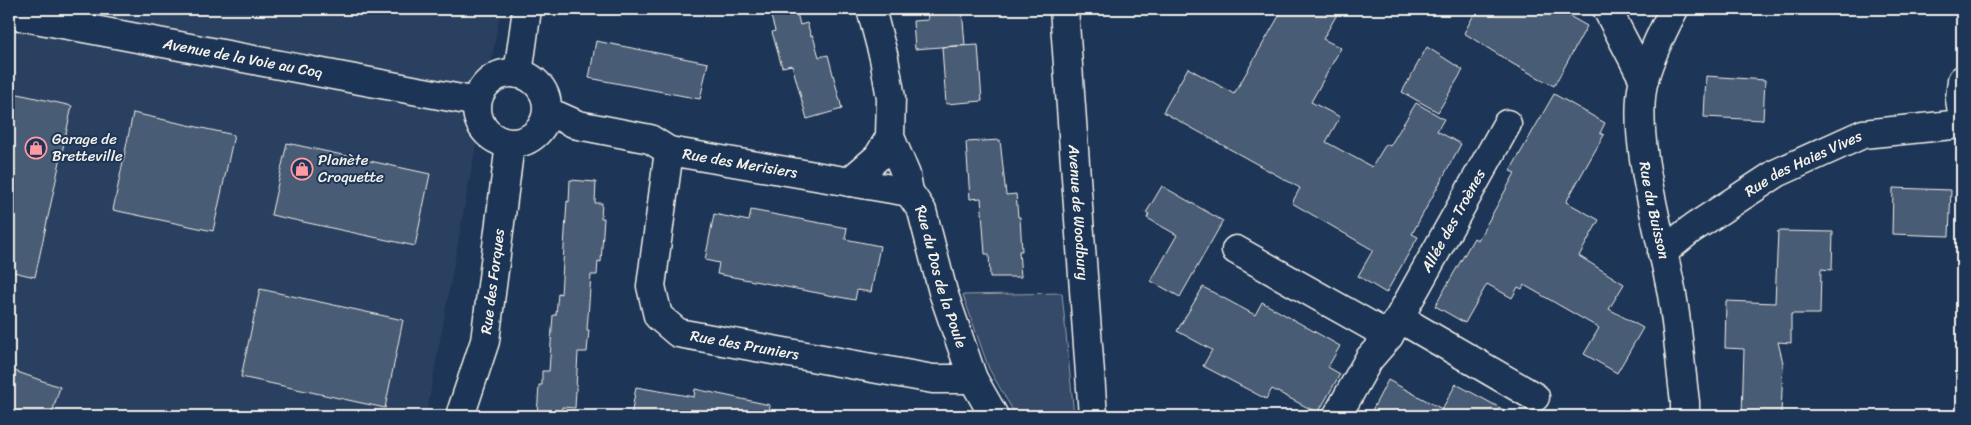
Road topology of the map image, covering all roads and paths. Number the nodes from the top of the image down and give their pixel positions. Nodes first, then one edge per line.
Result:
1 (527, 9) edge
2 (871, 9) edge
3 (1064, 9) edge
4 (1607, 9) edge
5 (1674, 9) edge
6 (9, 14) edge
7 (518, 74) junction
8 (1644, 80) junction
9 (1962, 80) edge
10 (477, 102) junction
11 (1962, 112) edge
12 (547, 114) junction
13 (1507, 124) dead end
14 (1962, 124) edge
15 (890, 137) junction
16 (510, 144) junction
17 (669, 151) junction
18 (849, 182) junction
19 (909, 192) junction
20 (1236, 250) dead end
21 (1662, 253) junction
22 (1394, 327) junction
23 (973, 379) junction
24 (1535, 397) dead end
25 (460, 416) edge
26 (994, 416) edge
27 (1092, 416) edge
28 (1337, 416) edge
29 (1685, 416) edge

1 - 7 street
2 - 15 street, Rue du Dos de la Poule
3 - 27 street, Avenue de Woodbury
4 - 8 street
5 - 8 street, Rue du Buisson
6 - 10 street, Avenue de la Voie au Coq
7 - 10 street
7 - 12 street
8 - 21 street, Rue du Buisson
9 - 11 street
10 - 16 street
12 - 16 street
12 - 17 street, Rue des Merisiers
13 - 22 street, Allée des Troènes
14 - 21 street, Rue des Haies Vives
15 - 18 street, Rue du Dos de la Poule
15 - 19 street, Rue du Dos de la Poule
16 - 25 street, Rue des Forques
17 - 18 street, Rue des Merisiers
17 - 23 street, Rue des Pruniers
18 - 19 street, Rue des Merisiers
19 - 23 street, Rue du Dos de la Poule
20 - 22 street
21 - 29 street, Rue du Buisson
22 - 24 street
22 - 28 street, Allée des Troènes
23 - 26 street, Rue du Dos de la Poule

